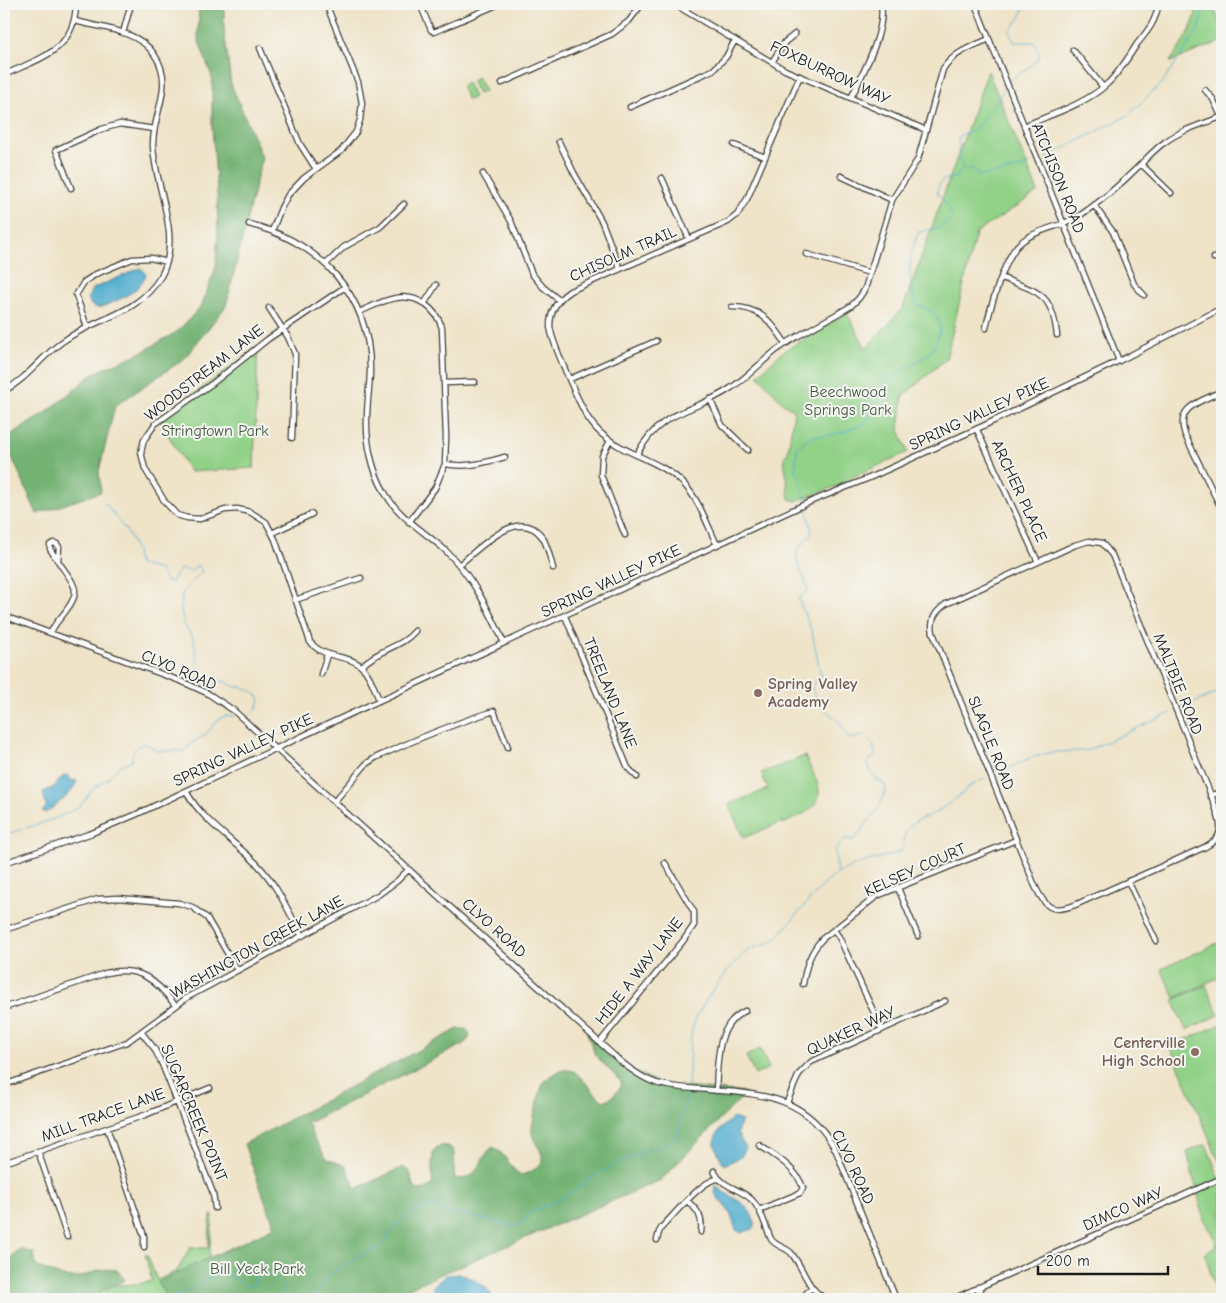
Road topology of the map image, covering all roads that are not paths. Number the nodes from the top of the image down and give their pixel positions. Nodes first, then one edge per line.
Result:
1 (76, 4) edge
2 (131, 4) edge
3 (326, 4) edge
4 (420, 4) edge
5 (497, 4) edge
6 (642, 4) edge
7 (674, 4) edge
8 (881, 4) edge
9 (975, 4) edge
10 (1158, 4) edge
11 (75, 21) junction
12 (123, 33) junction
13 (794, 34) dead end
14 (735, 40) junction
15 (989, 40) junction
16 (260, 48) dead end
17 (1072, 50) dead end
18 (772, 62) junction
19 (4, 74) edge
20 (800, 76) junction
21 (502, 82) dead end
22 (1103, 88) junction
23 (1205, 90) dead end
24 (851, 98) junction
25 (630, 107) dead end
26 (1222, 118) edge
27 (1024, 126) junction
28 (154, 129) junction
29 (926, 130) junction
30 (559, 142) dead end
31 (734, 145) dead end
32 (766, 157) junction
33 (1141, 164) junction
34 (316, 169) junction
35 (482, 174) dead end
36 (841, 176) dead end
37 (662, 178) dead end
38 (70, 188) dead end
39 (1171, 193) dead end
40 (892, 200) junction
41 (404, 204) dead end
42 (1094, 205) junction
43 (1063, 223) junction
44 (249, 224) dead end
45 (272, 231) junction
46 (689, 239) junction
47 (806, 254) dead end
48 (1214, 258) dead end
49 (1222, 258) edge
50 (167, 262) junction
51 (326, 264) junction
52 (620, 269) junction
53 (870, 273) junction
54 (1002, 278) junction
55 (436, 285) dead end
56 (345, 287) junction
57 (1144, 296) dead end
58 (559, 300) junction
59 (424, 304) junction
60 (732, 307) dead end
61 (269, 308) dead end
62 (1221, 310) edge
63 (359, 312) junction
64 (87, 327) junction
65 (986, 328) dead end
66 (282, 329) junction
67 (1057, 335) dead end
68 (656, 341) dead end
69 (786, 344) junction
70 (1119, 361) junction
71 (570, 379) junction
72 (475, 382) dead end
73 (445, 383) junction
74 (4, 391) edge
75 (1222, 391) edge
76 (710, 399) junction
77 (977, 430) junction
78 (292, 438) dead end
79 (610, 441) junction
80 (748, 450) dead end
81 (637, 454) junction
82 (505, 457) dead end
83 (445, 464) junction
84 (1222, 510) edge
85 (312, 514) dead end
86 (409, 522) junction
87 (272, 533) junction
88 (625, 536) dead end
89 (717, 545) junction
90 (58, 561) dead end
91 (1038, 562) junction
92 (459, 565) junction
93 (553, 568) dead end
94 (361, 578) dead end
95 (295, 600) junction
96 (4, 616) edge
97 (565, 616) junction
98 (415, 631) dead end
99 (51, 633) junction
100 (504, 643) junction
101 (326, 654) junction
102 (362, 666) junction
103 (321, 674) dead end
104 (379, 700) junction
105 (508, 747) dead end
106 (275, 749) junction
107 (637, 777) dead end
108 (186, 791) junction
109 (1222, 791) edge
110 (1210, 796) junction
111 (334, 802) junction
112 (1016, 840) junction
113 (665, 862) dead end
114 (4, 863) edge
115 (409, 869) junction
116 (1128, 881) junction
117 (898, 888) junction
118 (4, 930) edge
119 (834, 930) junction
120 (302, 936) junction
121 (918, 936) dead end
122 (1156, 941) dead end
123 (237, 970) junction
124 (803, 984) dead end
125 (945, 1001) dead end
126 (176, 1004) junction
127 (4, 1008) edge
128 (745, 1012) dead end
129 (882, 1030) junction
130 (142, 1032) junction
131 (600, 1042) junction
132 (4, 1085) edge
133 (210, 1088) dead end
134 (716, 1091) junction
135 (177, 1102) junction
136 (786, 1102) junction
137 (107, 1128) junction
138 (759, 1145) dead end
139 (38, 1151) junction
140 (4, 1163) edge
141 (714, 1171) dead end
142 (1222, 1178) edge
143 (718, 1179) junction
144 (687, 1201) junction
145 (215, 1208) dead end
146 (759, 1210) junction
147 (702, 1232) dead end
148 (67, 1237) dead end
149 (657, 1240) dead end
150 (144, 1248) dead end
151 (978, 1287) junction
152 (811, 1288) junction
153 (801, 1299) edge
154 (826, 1299) edge
155 (896, 1299) edge
156 (953, 1299) edge
157 (985, 1299) edge

1 - 11 street
2 - 12 street
3 - 34 street
4 - 5 street
6 - 21 street
7 - 14 street, FOXBURROW WAY
8 - 24 street
9 - 15 street, ATCHISON ROAD
10 - 22 street
11 - 12 street
11 - 19 street
12 - 28 street
13 - 18 street
14 - 18 street, FOXBURROW WAY
14 - 25 street
15 - 27 street, ATCHISON ROAD
15 - 29 street
16 - 34 street
17 - 22 street
18 - 20 street, FOXBURROW WAY
20 - 24 street, FOXBURROW WAY
20 - 32 street, CHISOLM TRAIL
22 - 27 street
23 - 26 street
24 - 29 street, FOXBURROW WAY
26 - 33 street
27 - 43 street, ATCHISON ROAD
28 - 38 street
28 - 50 street
29 - 40 street
30 - 52 street
31 - 32 street
32 - 46 street, CHISOLM TRAIL
33 - 39 street
33 - 42 street
34 - 45 street
35 - 58 street
36 - 40 street
37 - 46 street
40 - 53 street
41 - 51 street
42 - 43 street
42 - 57 street
43 - 54 street
43 - 70 street, ATCHISON ROAD
44 - 45 street
45 - 51 street
46 - 52 street, CHISOLM TRAIL
47 - 53 street
48 - 49 street
50 - 64 street
50 - 64 street
51 - 56 street
52 - 58 street, CHISOLM TRAIL
53 - 69 street
54 - 65 street
54 - 67 street
55 - 59 street
56 - 63 street
56 - 66 street, WOODSTREAM LANE
58 - 71 street, CHISOLM TRAIL
59 - 63 street
59 - 73 street
60 - 69 street
61 - 66 street
62 - 70 street, SPRING VALLEY PIKE
63 - 86 street
64 - 74 street
66 - 78 street
66 - 87 street, WOODSTREAM LANE
68 - 71 street
69 - 76 street
70 - 77 street, SPRING VALLEY PIKE
71 - 79 street, CHISOLM TRAIL
72 - 73 street
73 - 83 street
75 - 84 street
76 - 80 street
76 - 81 street
77 - 89 street, SPRING VALLEY PIKE
77 - 91 street, ARCHER PLACE
79 - 81 street, CHISOLM TRAIL
79 - 88 street
81 - 89 street, CHISOLM TRAIL
82 - 83 street
83 - 86 street
85 - 87 street
86 - 92 street
87 - 95 street, WOODSTREAM LANE
89 - 97 street, SPRING VALLEY PIKE
90 - 99 street
91 - 110 street, MALTBIE ROAD
91 - 112 street, SLAGLE ROAD
92 - 93 street
92 - 100 street
94 - 95 street
95 - 101 street, WOODSTREAM LANE
96 - 99 street, CLYO ROAD
97 - 100 street, SPRING VALLEY PIKE
97 - 107 street, TREELAND LANE
98 - 102 street
99 - 106 street, CLYO ROAD
100 - 104 street, SPRING VALLEY PIKE
101 - 102 street, WOODSTREAM LANE
101 - 103 street
102 - 104 street
104 - 106 street, SPRING VALLEY PIKE
105 - 111 street
106 - 108 street, SPRING VALLEY PIKE
106 - 111 street, CLYO ROAD
108 - 114 street, SPRING VALLEY PIKE
108 - 120 street
109 - 110 street
110 - 116 street, MALTBIE ROAD
111 - 115 street, CLYO ROAD
112 - 116 street, SLAGLE ROAD
112 - 117 street, KELSEY COURT
113 - 131 street, HIDE A WAY LANE
115 - 120 street, WASHINGTON CREEK LANE
115 - 131 street, CLYO ROAD
116 - 122 street
117 - 119 street, KELSEY COURT
117 - 121 street
118 - 123 street
119 - 124 street, KELSEY COURT
119 - 129 street
120 - 123 street, WASHINGTON CREEK LANE
123 - 126 street, WASHINGTON CREEK LANE
125 - 129 street, QUAKER WAY
126 - 127 street
126 - 130 street, WASHINGTON CREEK LANE
128 - 134 street
129 - 136 street, QUAKER WAY
130 - 132 street, WASHINGTON CREEK LANE
130 - 135 street, SUGARCREEK POINT
131 - 134 street, CLYO ROAD
133 - 135 street, MILL TRACE LANE
134 - 136 street, CLYO ROAD
135 - 137 street, MILL TRACE LANE
135 - 145 street, SUGARCREEK POINT
136 - 155 street, CLYO ROAD
137 - 139 street, MILL TRACE LANE
137 - 150 street
138 - 146 street
139 - 140 street, MILL TRACE LANE
139 - 148 street
141 - 143 street
142 - 151 street, DIMCO WAY
143 - 144 street
143 - 146 street
144 - 147 street
144 - 149 street
146 - 152 street
151 - 156 street, DIMCO WAY
151 - 157 street
152 - 153 street
152 - 154 street

